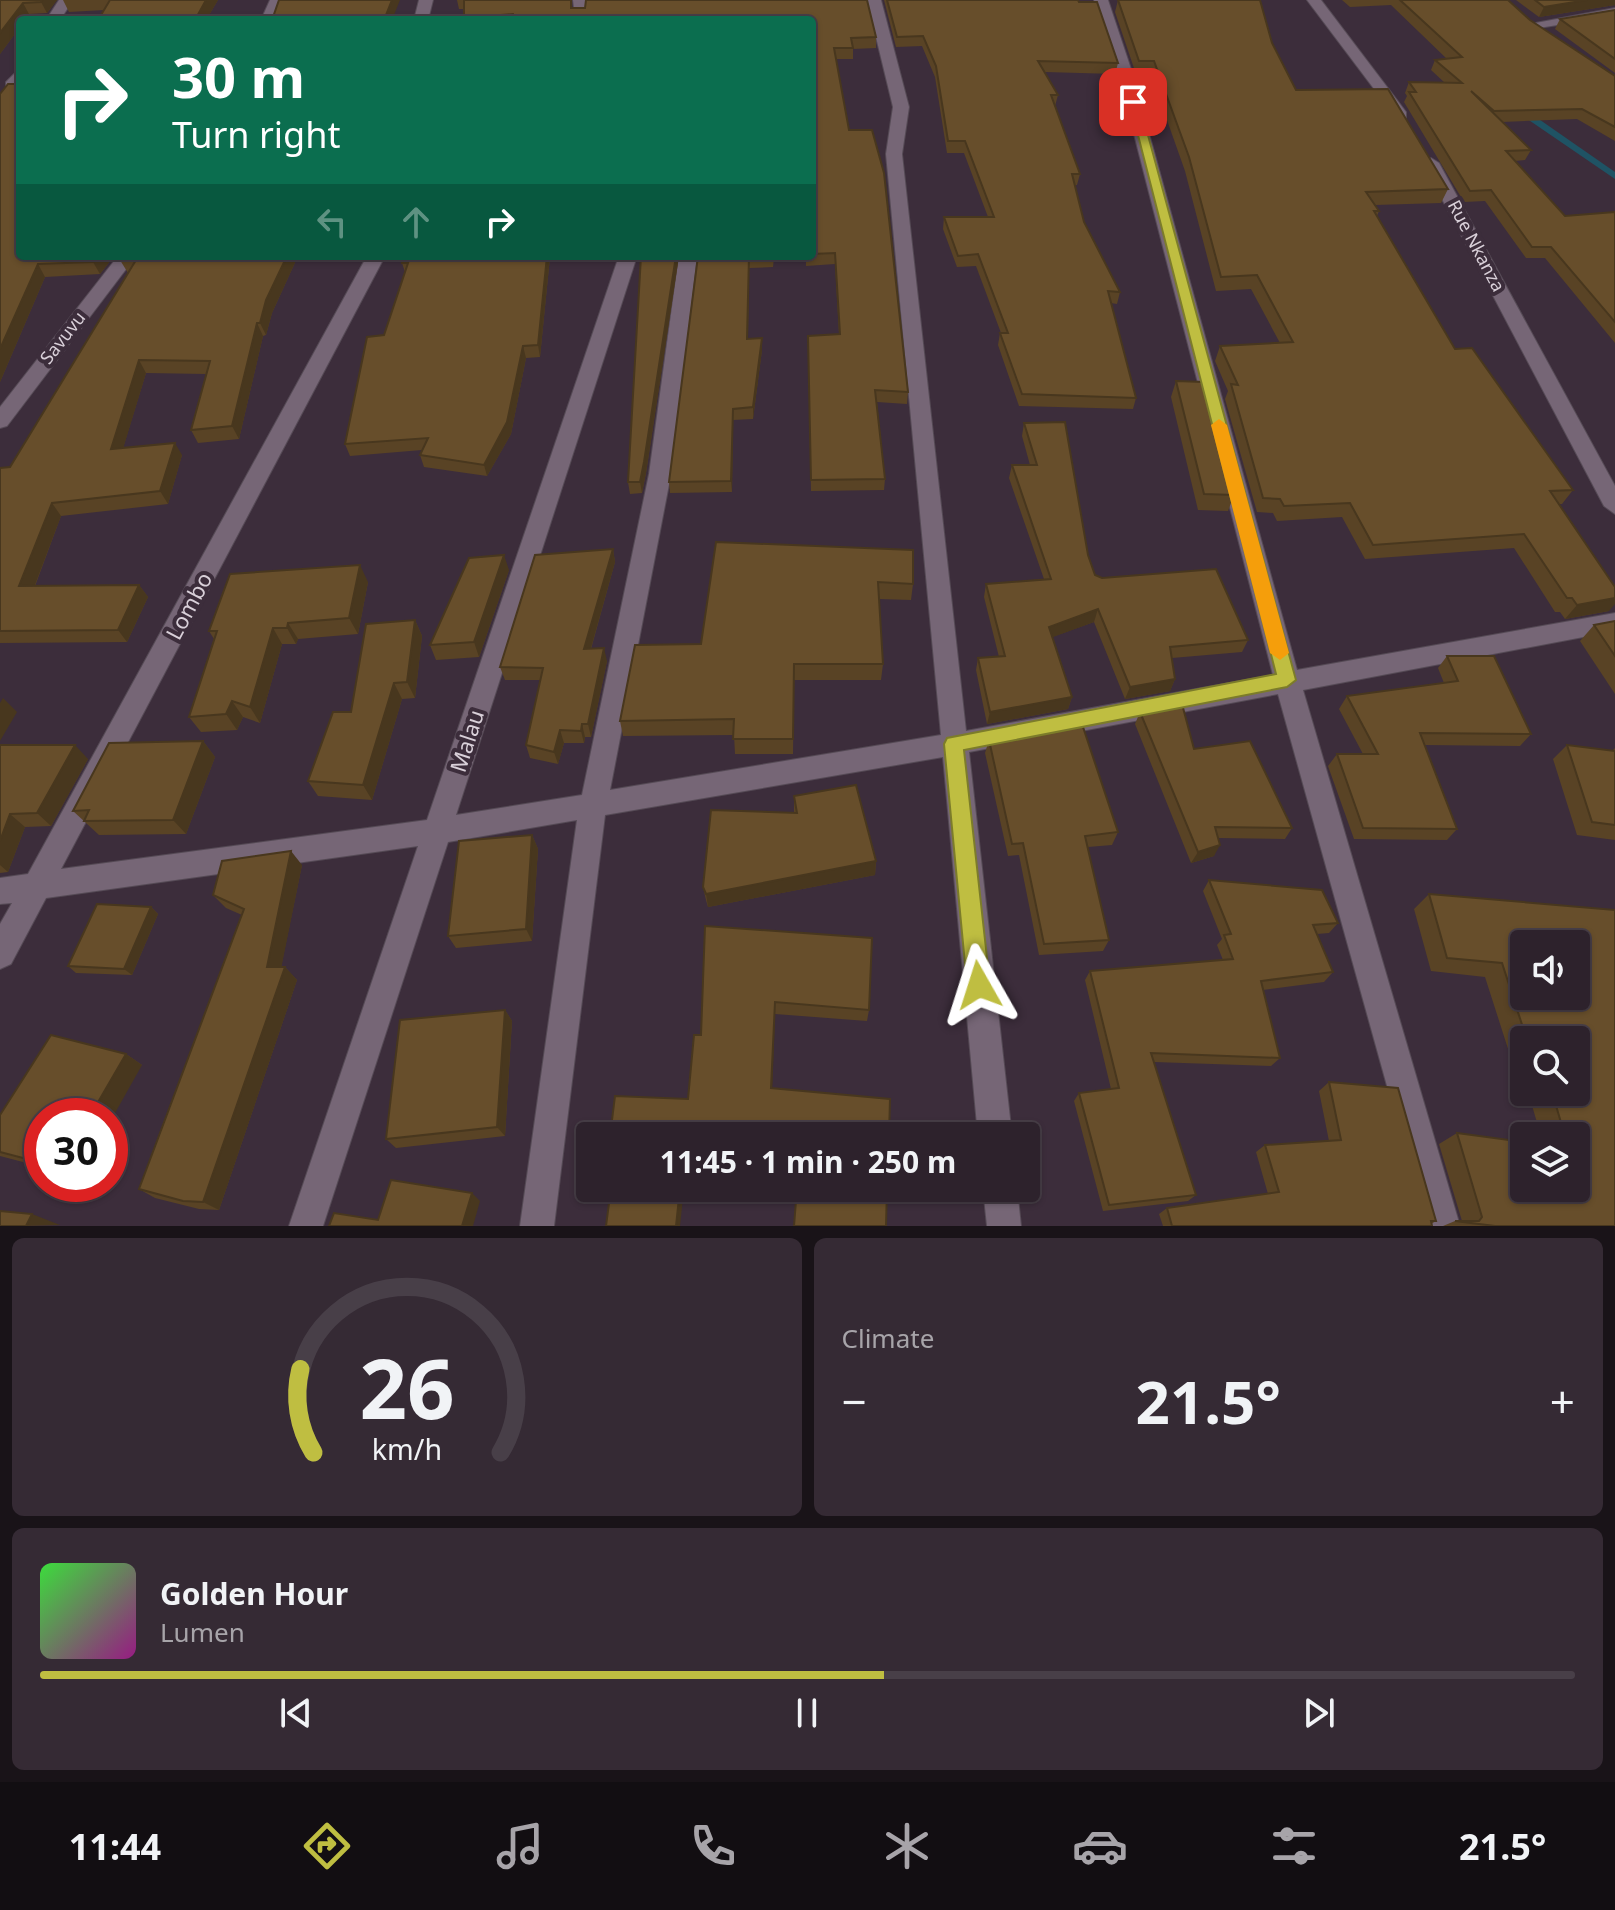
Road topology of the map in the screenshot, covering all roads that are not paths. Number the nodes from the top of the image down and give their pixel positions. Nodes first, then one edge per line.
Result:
1 (874, 0) edge
2 (1101, 0) edge
3 (1314, 0) edge
4 (1615, 12) edge
5 (1555, 42) edge
6 (16, 78) edge
7 (11, 85) edge
8 (1407, 125) edge
9 (1424, 152) edge
10 (124, 260) edge
11 (374, 260) edge
12 (627, 260) edge
13 (687, 260) edge
14 (0, 421) edge
15 (1615, 506) edge
16 (1615, 622) edge
17 (1287, 680) junction
18 (954, 744) junction
19 (593, 805) junction
20 (438, 831) junction
21 (39, 886) junction
22 (0, 891) edge
23 (0, 954) edge
24 (994, 1122) edge
25 (1001, 1202) edge
26 (306, 1226) edge
27 (537, 1226) edge
28 (1004, 1226) edge
29 (1443, 1226) edge

1 - 18 street
2 - 17 street
3 - 8 street
4 - 5 street
6 - 7 street
9 - 15 street, Rue Nkanza
10 - 14 street, Savuvu
11 - 21 street, Lombo
12 - 20 street, Malau
13 - 19 street
16 - 17 street
17 - 18 street
17 - 29 street
18 - 19 street
18 - 24 street
19 - 20 street
19 - 27 street
20 - 21 street
20 - 26 street, Malau
21 - 22 street
21 - 23 street, Lombo
25 - 28 street

